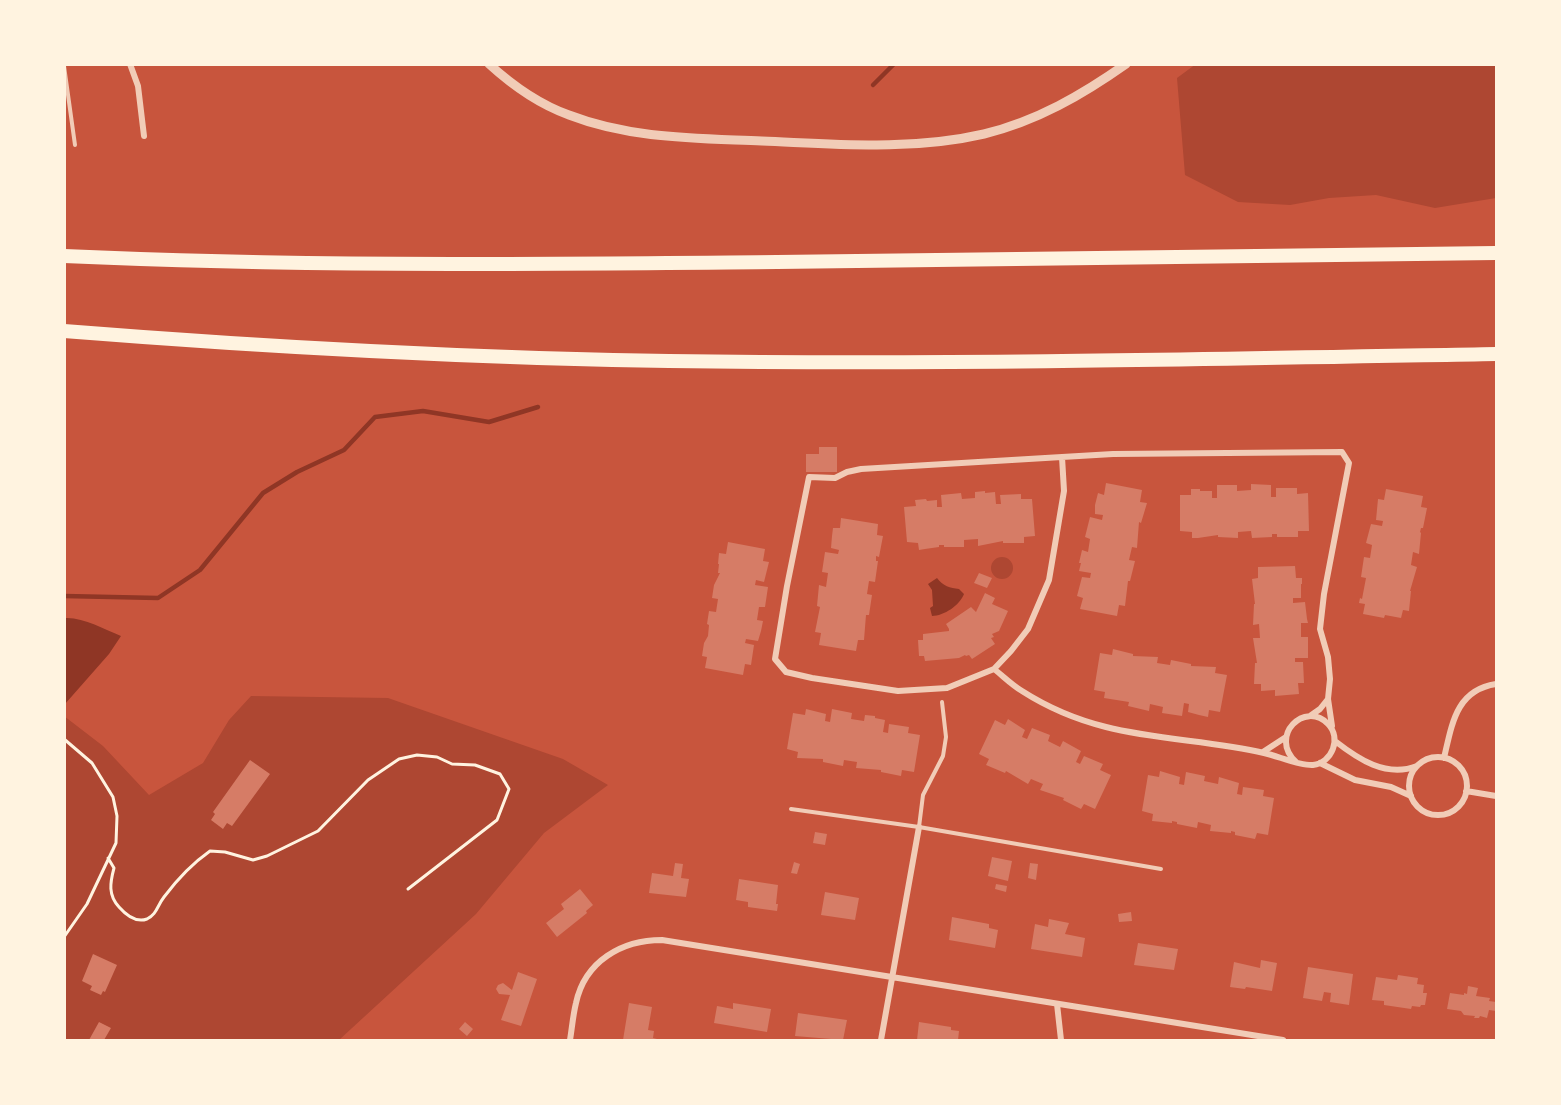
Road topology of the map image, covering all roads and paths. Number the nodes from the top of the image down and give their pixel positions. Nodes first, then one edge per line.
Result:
1 (130, 64) edge
2 (489, 64) edge
3 (1126, 64) edge
4 (64, 66) edge
5 (144, 136) dead end
6 (75, 145) dead end
7 (1497, 253) edge
8 (64, 256) edge
9 (64, 331) edge
10 (1497, 354) edge
11 (1062, 457) junction
12 (994, 669) junction
13 (1497, 684) edge
14 (1328, 699) junction
15 (942, 702) dead end
16 (1310, 716) junction
17 (1332, 730) junction
18 (1286, 737) junction
19 (64, 739) edge
20 (1335, 741) junction
21 (1263, 752) junction
22 (1444, 758) junction
23 (1296, 762) junction
24 (1320, 763) junction
25 (1417, 766) junction
26 (1466, 790) junction
27 (1411, 796) junction
28 (1497, 796) edge
29 (791, 809) dead end
30 (919, 827) junction
31 (108, 858) junction
32 (1161, 869) dead end
33 (408, 889) dead end
34 (64, 937) edge
35 (893, 976) junction
36 (1057, 1004) junction
37 (570, 1041) edge
38 (881, 1041) edge
39 (1060, 1041) edge
40 (1283, 1041) edge

1 - 5 street
2 - 3 street
4 - 6 lane
7 - 8 highway
9 - 10 highway
11 - 12 street
11 - 12 street
11 - 14 street
12 - 21 street
13 - 22 street
14 - 16 street
14 - 17 street
15 - 30 lane
16 - 17 street
16 - 18 street
17 - 20 street
18 - 21 street
18 - 23 street
19 - 31 path
20 - 24 street
20 - 25 street
21 - 23 street
22 - 25 street
22 - 26 street
23 - 24 street
24 - 27 street
25 - 27 street
26 - 27 street
26 - 28 street
29 - 30 lane
30 - 32 lane
30 - 35 street
31 - 33 path
31 - 34 path
35 - 36 street
35 - 37 street
35 - 38 street
36 - 39 street
36 - 40 street

